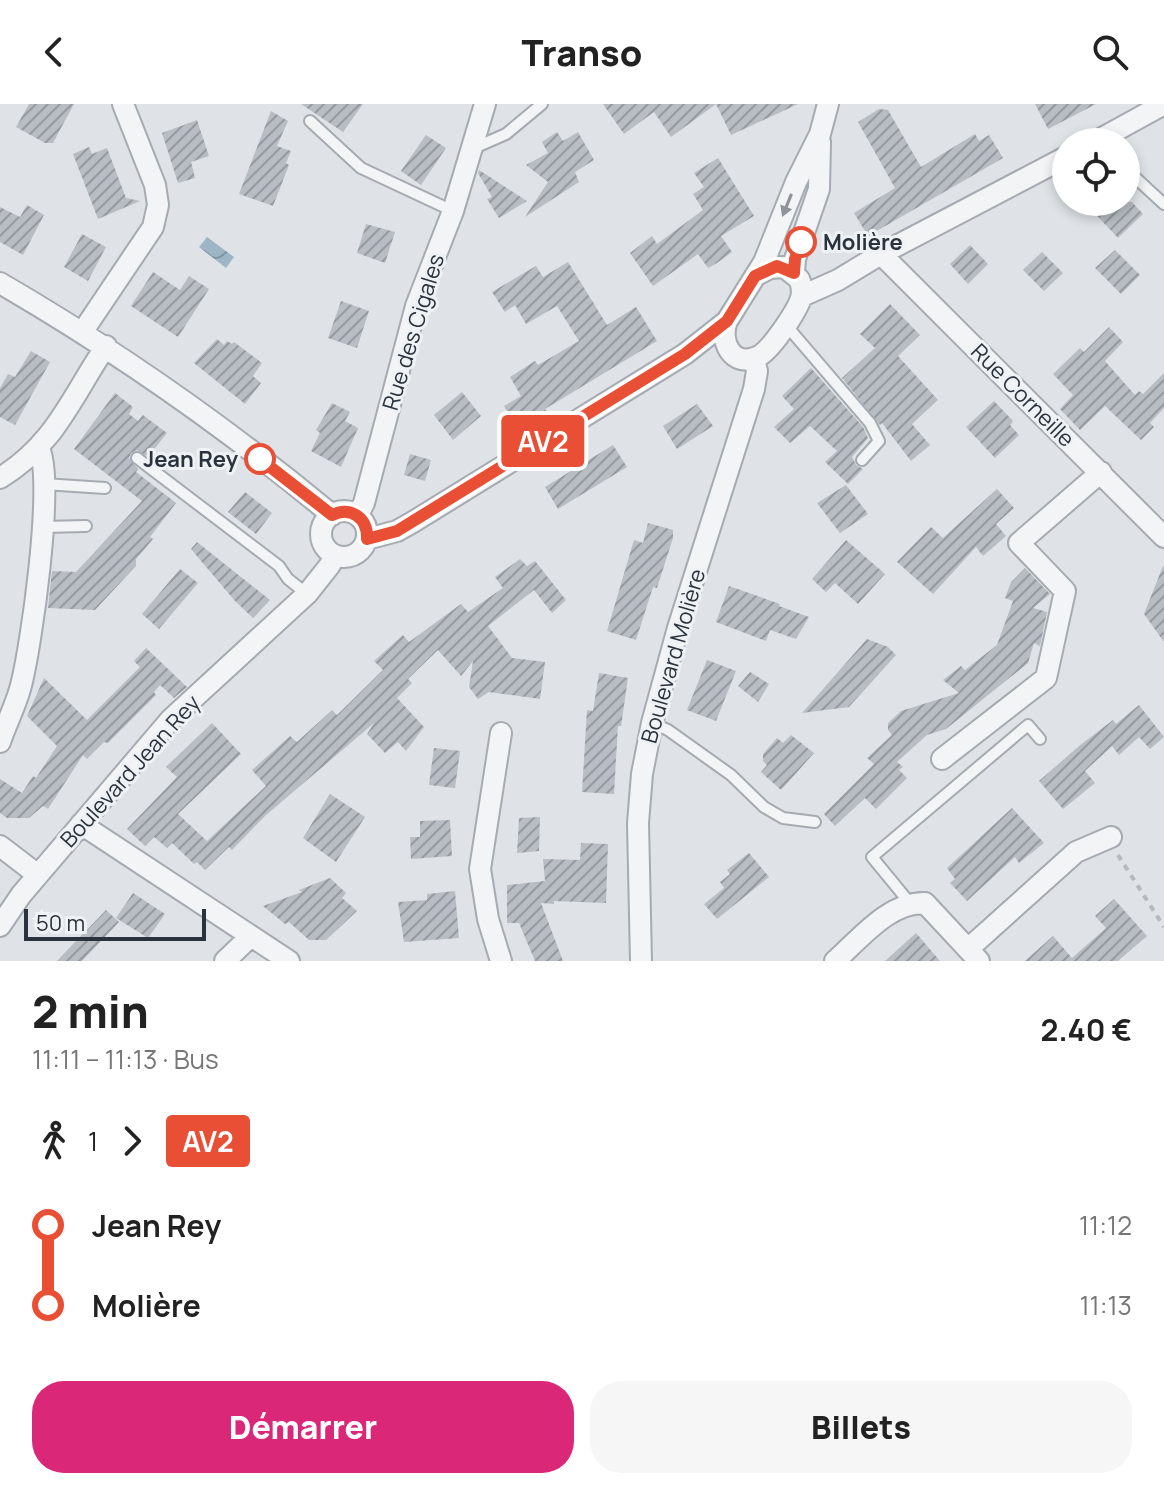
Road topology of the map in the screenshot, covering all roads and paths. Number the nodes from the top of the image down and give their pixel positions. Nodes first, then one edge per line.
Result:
1 (123, 104) edge
2 (485, 104) edge
3 (542, 104) edge
4 (828, 104) edge
5 (1164, 104) edge
6 (310, 121) dead end
7 (1121, 128) edge
8 (820, 134) junction
9 (474, 148) junction
10 (1052, 164) edge
11 (1140, 182) edge
12 (1164, 204) edge
13 (453, 211) junction
14 (881, 254) junction
15 (794, 273) junction
16 (755, 276) junction
17 (0, 283) edge
18 (802, 296) junction
19 (727, 321) junction
20 (785, 324) junction
21 (83, 331) junction
22 (106, 346) junction
23 (727, 349) junction
24 (685, 354) junction
25 (754, 359) junction
26 (39, 449) junction
27 (137, 458) dead end
28 (862, 460) dead end
29 (1101, 472) junction
30 (0, 478) edge
31 (44, 484) junction
32 (105, 488) dead end
33 (332, 515) junction
34 (358, 515) junction
35 (86, 526) dead end
36 (42, 527) junction
37 (1164, 537) edge
38 (367, 539) junction
39 (334, 555) junction
40 (307, 594) junction
41 (652, 723) junction
42 (501, 733) dead end
43 (1040, 739) dead end
44 (0, 742) edge
45 (942, 759) dead end
46 (815, 822) dead end
47 (81, 824) junction
48 (1111, 837) joint
49 (0, 846) edge
50 (38, 875) junction
51 (909, 902) junction
52 (0, 926) edge
53 (1164, 927) edge
54 (251, 936) junction
55 (641, 954) edge
56 (973, 955) edge
57 (225, 961) edge
58 (289, 961) edge
59 (501, 961) edge
60 (623, 961) edge
61 (835, 961) edge

1 - 21 street
2 - 9 street, Rue des Cigales
3 - 9 lane
4 - 8 street
5 - 7 street
6 - 13 lane
8 - 15 street
8 -> 16 street
9 - 13 street, Rue des Cigales
10 - 14 street
11 - 12 lane
13 - 34 street, Rue des Cigales
14 - 18 street
14 - 29 street, Rue Corneille
15 - 16 street
15 - 18 street
16 - 19 street
17 - 21 street
18 - 20 street
19 - 23 street
19 - 24 street
20 - 25 street
20 - 28 lane
21 - 22 street
22 - 26 street
22 - 33 street
23 - 24 street
23 - 25 street
24 - 38 street
25 - 41 street, Boulevard Molière
26 - 30 street
26 - 31 street
27 - 40 lane
29 - 37 street, Rue Corneille
29 - 45 street
31 - 32 lane
31 - 36 street
33 - 34 street
33 - 39 street
34 - 38 street
35 - 36 lane
36 - 44 street
38 - 39 street
39 - 40 street, Boulevard Jean Rey
40 - 47 street, Boulevard Jean Rey
41 - 46 lane
41 - 55 street, Boulevard Molière
42 - 59 street
43 - 51 lane
47 - 50 street, Boulevard Jean Rey
47 - 54 street
48 - 53 path
48 - 56 street
49 - 50 street
50 - 52 street, Boulevard Jean Rey
51 - 56 street
51 - 61 street
54 - 57 street
54 - 58 street
55 - 60 street

